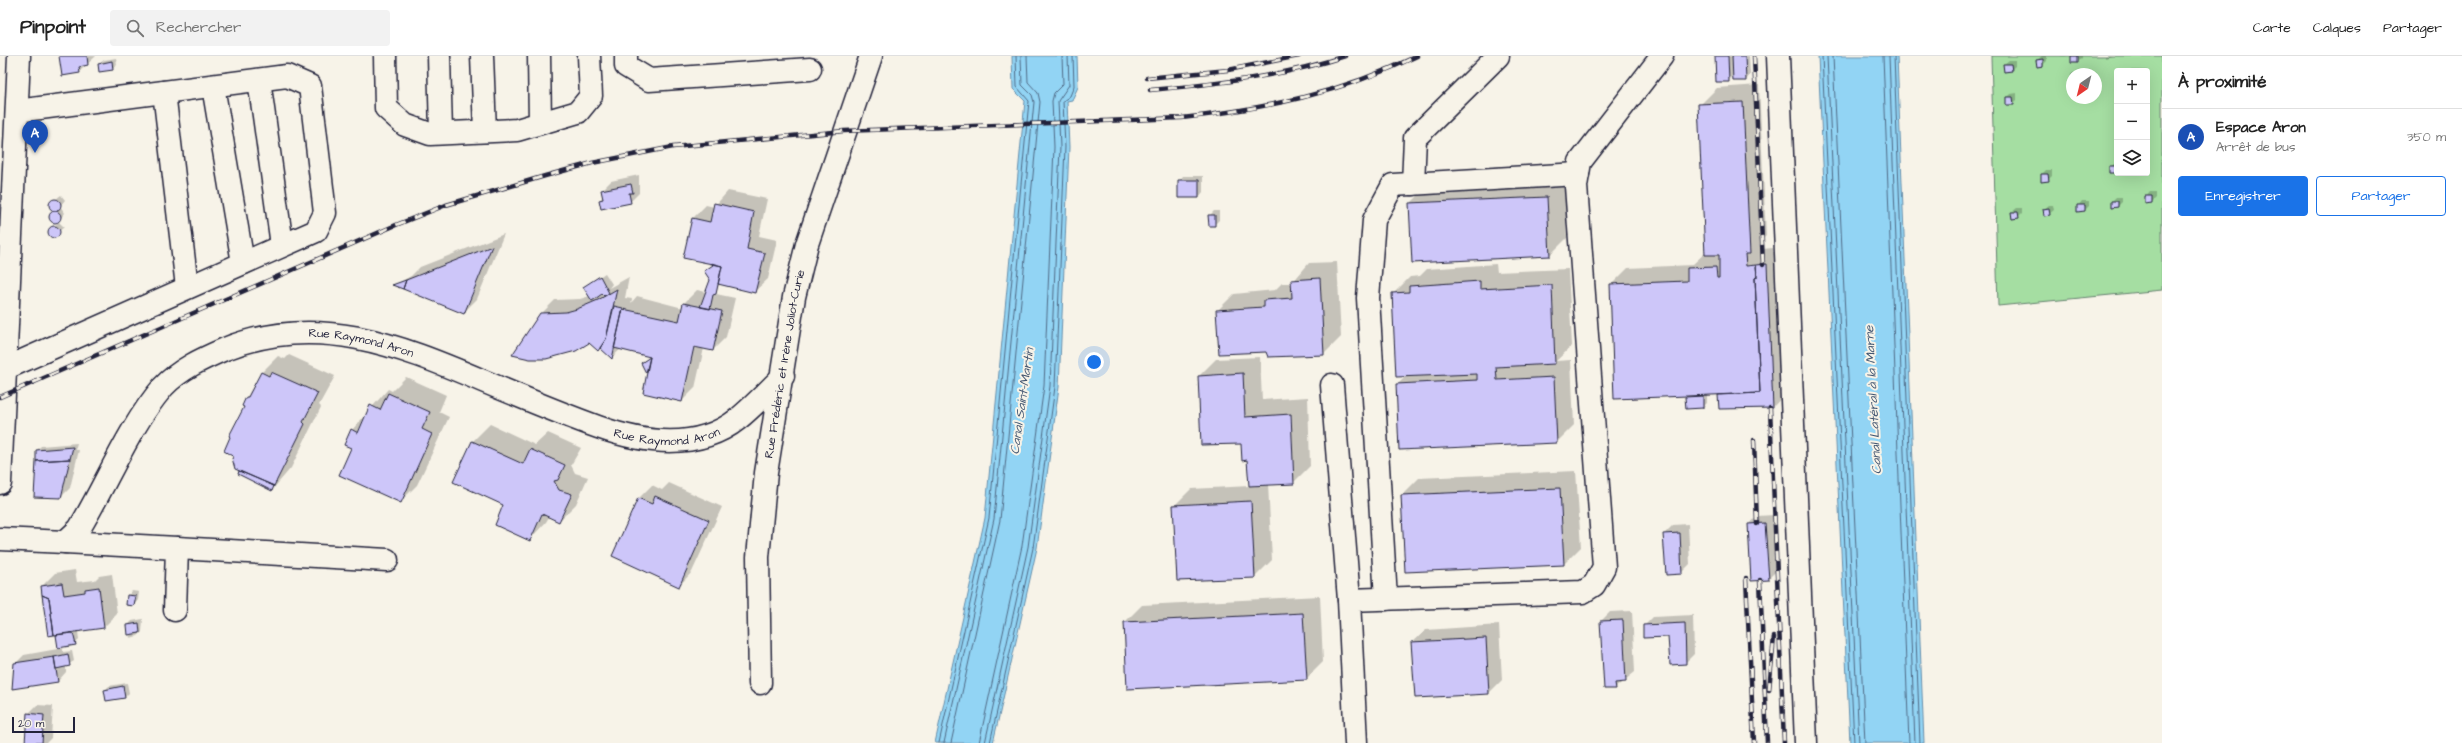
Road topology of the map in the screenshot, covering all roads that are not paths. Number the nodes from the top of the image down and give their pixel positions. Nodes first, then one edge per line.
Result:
1 (19, 56) edge
2 (385, 56) edge
3 (439, 56) edge
4 (482, 56) edge
5 (539, 56) edge
6 (589, 56) edge
7 (626, 56) edge
8 (871, 56) edge
9 (1498, 56) edge
10 (1662, 56) edge
11 (1778, 56) edge
12 (810, 69) dead end
13 (259, 80) junction
14 (213, 86) junction
15 (164, 92) junction
16 (17, 111) junction
17 (540, 123) junction
18 (485, 131) junction
19 (441, 133) junction
20 (1578, 174) junction
21 (1413, 184) junction
22 (282, 245) junction
23 (242, 263) junction
24 (187, 288) junction
25 (4, 369) junction
26 (783, 376) junction
27 (1332, 385) dead end
28 (0, 483) edge
29 (0, 540) edge
30 (65, 542) junction
31 (177, 548) junction
32 (387, 560) dead end
33 (1386, 599) junction
34 (1349, 600) junction
35 (175, 610) dead end
36 (760, 683) dead end
37 (1356, 743) edge
38 (1806, 743) edge

1 - 16 street
2 - 19 street
3 - 19 street
4 - 18 street
5 - 17 street
6 - 17 street
7 - 12 street
8 - 26 street, Rue Frédéric et Irène Joliot-Curie
9 - 21 street
10 - 20 street
11 - 38 street
13 - 14 street
13 - 22 street
13 - 22 street
14 - 15 street
14 - 23 street
15 - 16 street
15 - 24 street
16 - 25 street
17 - 18 street
18 - 19 street
20 - 21 street
20 - 33 street
21 - 33 street
22 - 23 street
23 - 24 street
24 - 25 street
25 - 28 street
26 - 30 street, Rue Raymond Aron
26 - 36 street, Rue Frédéric et Irène Joliot-Curie
27 - 34 street
29 - 30 street
30 - 31 street
31 - 32 street
31 - 35 street
33 - 34 street
34 - 37 street

